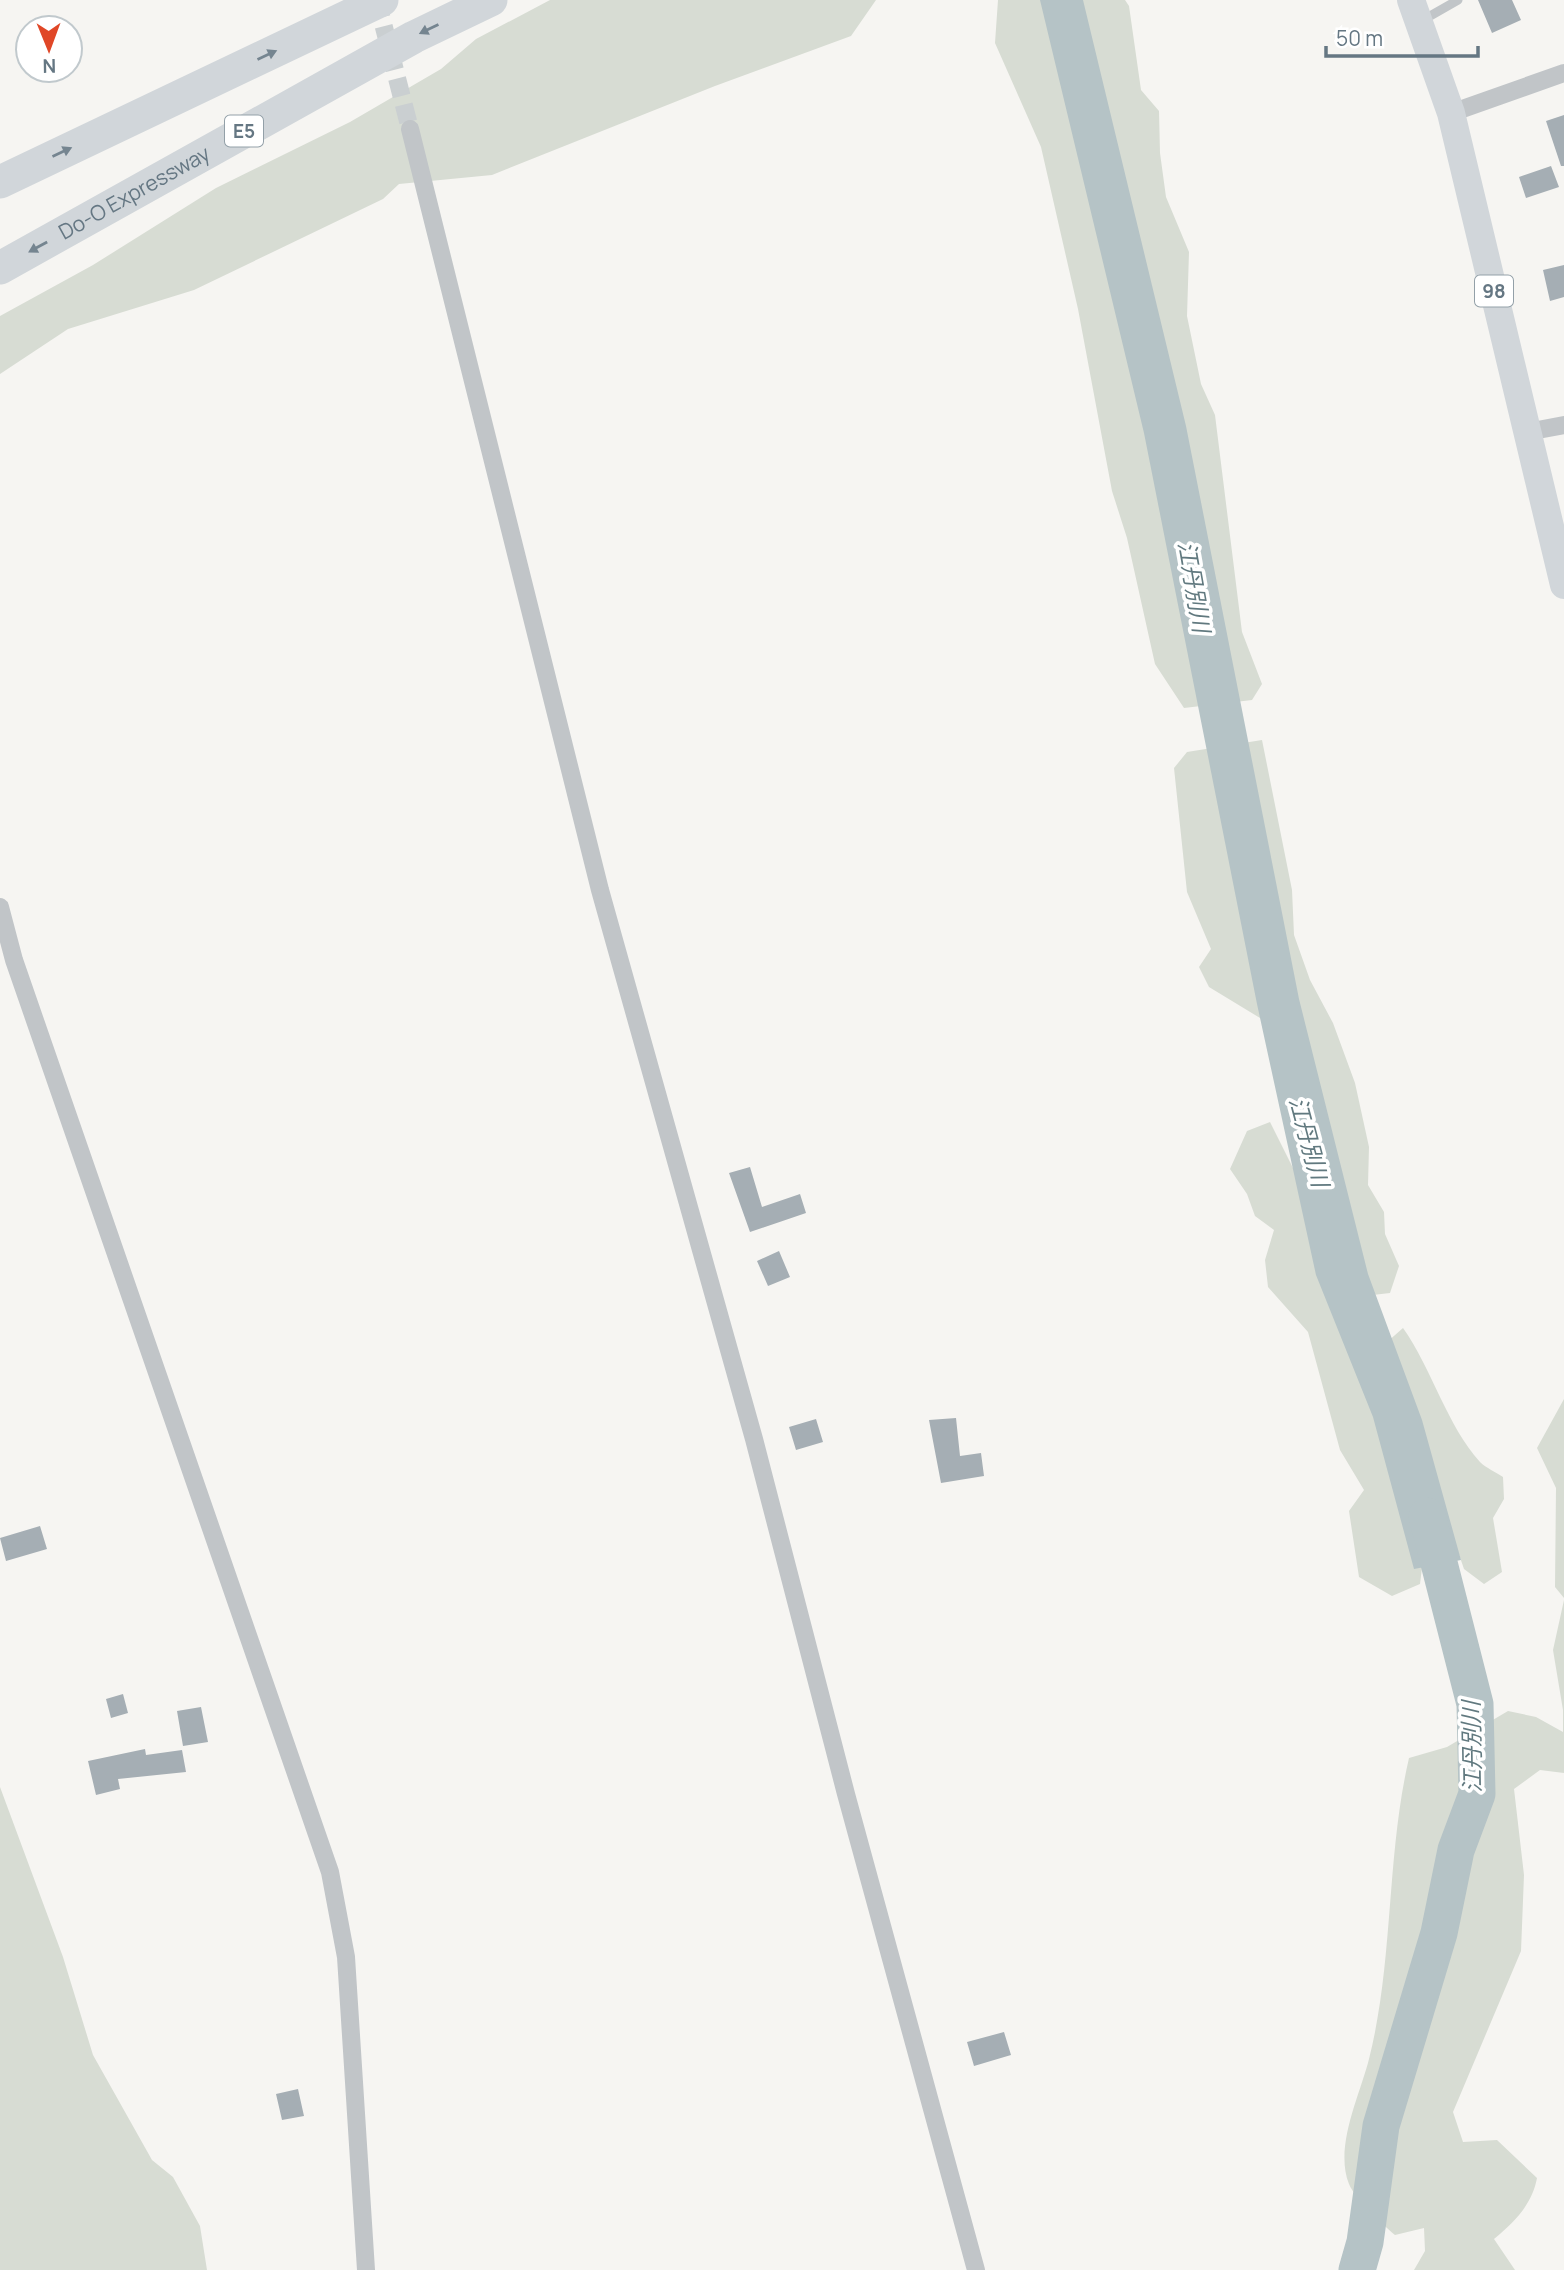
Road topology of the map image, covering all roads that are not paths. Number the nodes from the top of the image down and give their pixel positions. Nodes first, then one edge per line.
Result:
1 (382, 0) edge
2 (491, 0) edge
3 (1458, 0) edge
4 (1415, 11) edge
5 (1564, 73) edge
6 (1451, 113) junction
7 (410, 129) tunnel mouth
8 (0, 182) edge
9 (0, 268) edge
10 (1564, 425) edge
11 (1527, 432) junction
12 (1564, 585) edge
13 (0, 907) edge
14 (366, 2270) edge
15 (976, 2270) edge

8 -> 1 highway
2 -> 9 highway, Do-O Expressway / E5
3 - 4 lane
4 - 6 main road, 98
5 - 6 street
6 - 11 main road, 98
7 - 15 street
10 - 11 street
11 - 12 main road, 98
13 - 14 street

